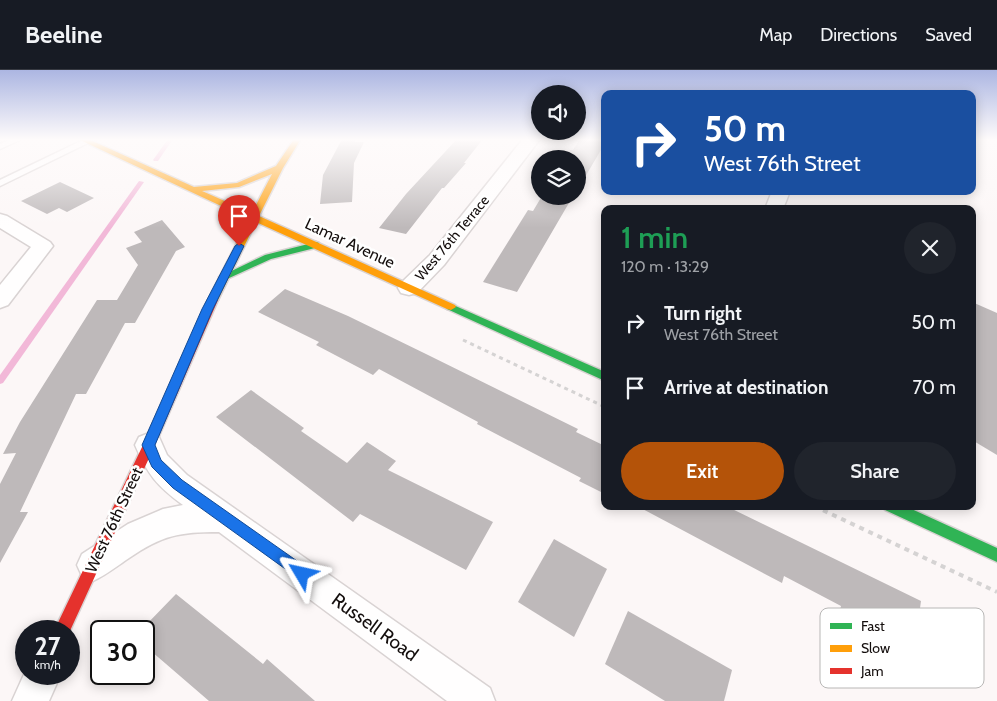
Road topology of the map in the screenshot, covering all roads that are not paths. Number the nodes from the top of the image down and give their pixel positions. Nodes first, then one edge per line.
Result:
1 (29, 168) edge
2 (144, 168) edge
3 (279, 168) joint
4 (509, 168) edge
5 (0, 183) edge
6 (189, 189) junction
7 (254, 217) junction
8 (0, 220) edge
9 (316, 245) junction
10 (224, 277) junction
11 (409, 288) junction
12 (0, 300) edge
13 (601, 375) edge
14 (148, 445) junction
15 (899, 510) edge
16 (224, 518) junction
17 (997, 555) edge
18 (93, 565) junction
19 (67, 620) edge
20 (38, 685) edge
21 (30, 701) edge
22 (477, 701) edge

1 - 5 lane
2 - 6 street, Lamar Avenue
3 - 6 street
3 - 7 street, West 76th Street
4 - 11 street, West 76th Terrace
6 - 7 street, Lamar Avenue
7 - 9 street, Lamar Avenue
7 - 10 street, West 76th Street
8 - 12 street
9 - 10 street
9 - 11 street, Lamar Avenue
10 - 14 street, West 76th Street
11 - 13 street, Lamar Avenue
14 - 16 street, Russell Road
14 - 18 street, West 76th Street
15 - 17 street
16 - 18 street
16 - 22 street, Russell Road
18 - 19 street, West 76th Street
20 - 21 street

